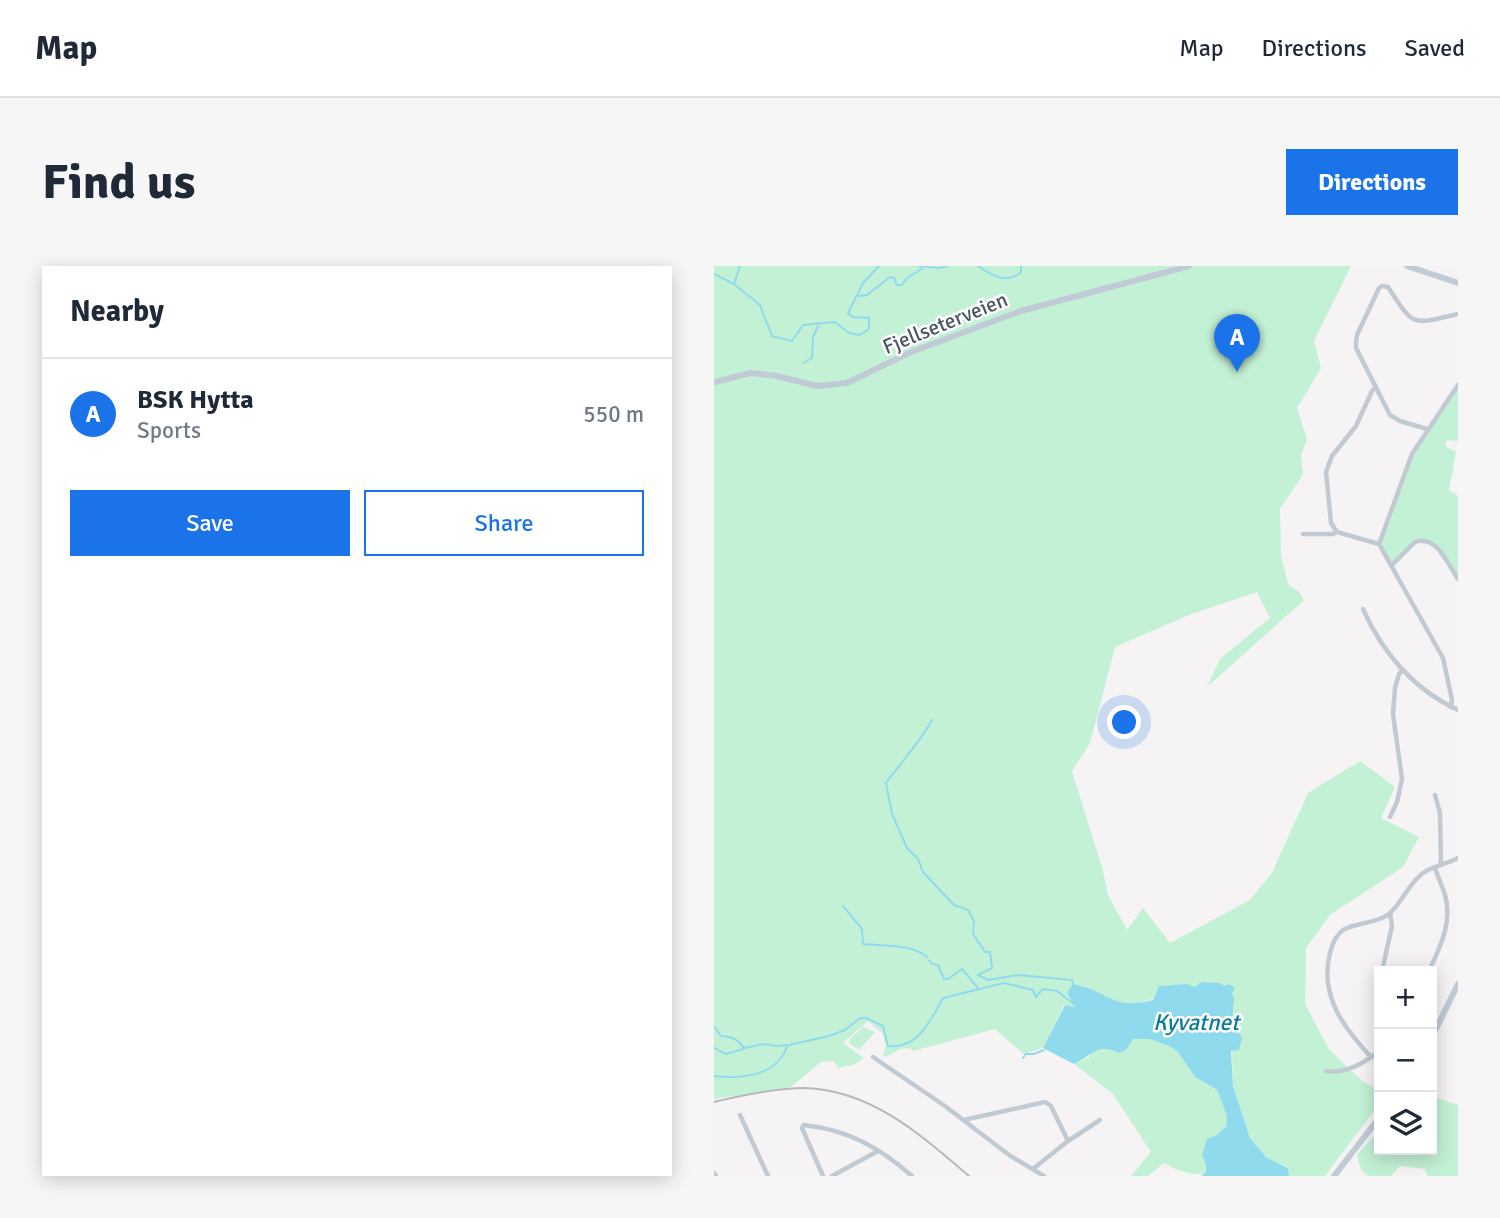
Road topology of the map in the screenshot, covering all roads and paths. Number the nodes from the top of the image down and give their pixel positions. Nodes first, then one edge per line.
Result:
1 (1189, 266) edge
2 (1407, 266) edge
3 (1458, 283) edge
4 (1458, 314) edge
5 (714, 382) edge
6 (1458, 385) edge
7 (1376, 387) junction
8 (1427, 429) junction
9 (1337, 532) junction
10 (1303, 534) dead end
11 (1379, 544) junction
12 (1392, 565) junction
13 (1458, 579) edge
14 (1363, 609) dead end
15 (1403, 670) junction
16 (1451, 707) junction
17 (1458, 710) edge
18 (1435, 795) dead end
19 (1390, 817) dead end
20 (1458, 859) edge
21 (1438, 867) junction
22 (1390, 913) junction
23 (1383, 966) edge
24 (1431, 966) edge
25 (1458, 984) edge
26 (1436, 1029) edge
27 (1374, 1055) edge
28 (873, 1057) dead end
29 (1371, 1057) junction
30 (1326, 1071) dead end
31 (740, 1115) dead end
32 (1100, 1119) dead end
33 (963, 1120) junction
34 (1374, 1124) edge
35 (1068, 1141) junction
36 (879, 1150) junction
37 (1034, 1168) junction
38 (768, 1176) edge
39 (823, 1176) edge
40 (832, 1176) edge
41 (912, 1176) edge
42 (1044, 1176) edge
43 (1334, 1176) edge

1 - 5 street, Fjellseterveien
2 - 3 street
4 - 7 street
6 - 8 street
7 - 8 street
7 - 9 street
8 - 11 street
9 - 10 street
9 - 11 street
11 - 12 street
12 - 13 street
12 - 16 street
14 - 15 street
15 - 16 street
15 - 19 street
16 - 17 street
18 - 21 street
20 - 21 street
21 - 22 street
21 - 24 street
22 - 23 street
22 - 29 street
25 - 26 street
27 - 29 street
28 - 33 street
29 - 30 street
31 - 38 street
32 - 35 street
33 - 35 street
33 - 37 street
34 - 43 street
35 - 37 street
36 - 39 street
36 - 40 street
36 - 41 street
37 - 42 street

